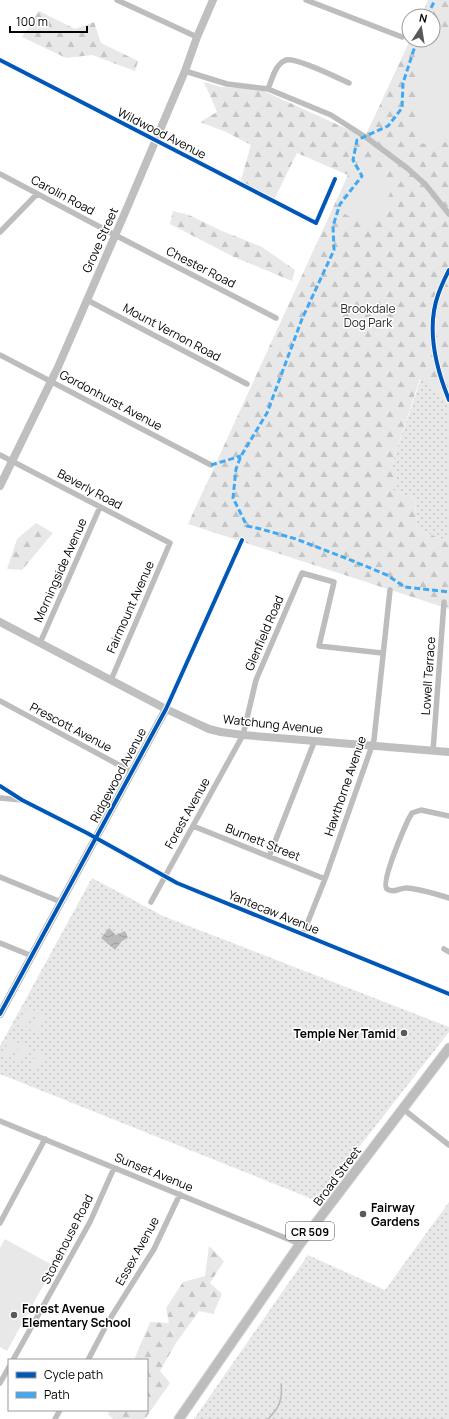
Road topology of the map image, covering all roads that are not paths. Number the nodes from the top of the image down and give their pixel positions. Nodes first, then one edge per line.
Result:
1 (117, 0) edge
2 (213, 0) edge
3 (306, 0) edge
4 (197, 37) junction
5 (401, 37) edge
6 (0, 60) edge
7 (185, 71) junction
8 (349, 83) dead end
9 (268, 89) junction
10 (156, 141) junction
11 (0, 174) edge
12 (335, 179) dead end
13 (37, 194) junction
14 (449, 214) edge
15 (0, 232) edge
16 (115, 235) junction
17 (449, 270) edge
18 (87, 300) junction
19 (276, 318) dead end
20 (0, 354) edge
21 (51, 380) junction
22 (247, 384) dead end
23 (449, 400) edge
24 (0, 455) edge
25 (12, 461) junction
26 (210, 465) dead end
27 (0, 486) edge
28 (100, 507) junction
29 (242, 540) dead end
30 (170, 543) joint
31 (390, 590) dead end
32 (444, 602) dead end
33 (0, 622) edge
34 (40, 643) junction
35 (382, 653) junction
36 (111, 680) junction
37 (0, 701) edge
38 (166, 709) junction
39 (243, 735) junction
40 (315, 740) junction
41 (372, 746) junction
42 (433, 751) junction
43 (449, 752) edge
44 (132, 772) junction
45 (0, 786) edge
46 (0, 798) edge
47 (22, 800) junction
48 (449, 816) edge
49 (193, 826) junction
50 (96, 838) junction
51 (269, 857) junction
52 (0, 877) edge
53 (165, 878) junction
54 (325, 879) junction
55 (449, 898) edge
56 (61, 902) junction
57 (151, 902) dead end
58 (303, 934) junction
59 (0, 943) edge
60 (32, 956) junction
61 (449, 994) edge
62 (0, 1014) edge
63 (449, 1048) edge
64 (403, 1109) junction
65 (0, 1121) edge
66 (45, 1139) junction
67 (449, 1144) edge
68 (114, 1168) junction
69 (180, 1194) junction
70 (0, 1223) edge
71 (300, 1244) junction
72 (14, 1359) edge
73 (89, 1359) edge
74 (8, 1369) edge
75 (0, 1383) edge
76 (179, 1419) edge

1 - 4 street
2 - 4 main road, Grove Street
3 - 5 street
4 - 7 main road, Grove Street
6 - 10 street, Wildwood Avenue
7 - 9 street
7 - 10 main road, Grove Street
8 - 9 street
9 - 14 street
10 - 12 street, Wildwood Avenue
10 - 16 main road, Grove Street
11 - 13 street, Carolin Road
13 - 15 street
13 - 16 street, Carolin Road
16 - 18 main road, Grove Street
16 - 19 street, Chester Road
17 - 23 street
18 - 21 main road, Grove Street
18 - 22 street, Mount Vernon Road
20 - 21 street, Gordonhurst Avenue
21 - 25 main road, Grove Street
21 - 26 street, Gordonhurst Avenue
24 - 25 street, Beverly Road
25 - 27 main road, Grove Street
25 - 28 street, Beverly Road
28 - 30 street, Beverly Road
28 - 34 street, Morningside Avenue
29 - 38 street, Ridgewood Avenue
30 - 36 street, Fairmount Avenue
31 - 35 street, Hawthorne Avenue
32 - 42 street, Lowell Terrace
33 - 34 main road, Watchung Avenue
34 - 36 main road, Watchung Avenue
35 - 39 street, Glenfield Road
35 - 41 street, Hawthorne Avenue
36 - 38 main road, Watchung Avenue
37 - 44 street, Prescott Avenue
38 - 39 main road, Watchung Avenue
38 - 44 main road, Ridgewood Avenue
39 - 40 main road, Watchung Avenue
39 - 49 street, Forest Avenue
40 - 41 main road, Watchung Avenue
40 - 51 street
41 - 42 main road, Watchung Avenue
41 - 54 street, Hawthorne Avenue
42 - 43 main road, Watchung Avenue
44 - 50 main road, Ridgewood Avenue
45 - 47 street, Yantecaw Avenue
46 - 47 street
47 - 50 street, Yantecaw Avenue
48 - 55 street
49 - 51 street, Burnett Street
49 - 53 street, Forest Avenue
50 - 53 street, Yantecaw Avenue
50 - 56 main road, Ridgewood Avenue
51 - 54 street, Burnett Street
52 - 56 street
53 - 57 street, Forest Avenue
53 - 58 street, Yantecaw Avenue
54 - 58 street, Hawthorne Avenue
56 - 60 main road, Ridgewood Avenue
58 - 61 street, Yantecaw Avenue
59 - 60 street
60 - 62 main road, Ridgewood Avenue
63 - 64 main road, Broad Street / CR 509
64 - 67 street
64 - 71 main road, Broad Street / CR 509
65 - 66 street, Sunset Avenue
66 - 68 street, Sunset Avenue
66 - 70 street
68 - 69 street, Sunset Avenue
68 - 72 street, Stonehouse Road
69 - 71 street, Sunset Avenue
69 - 73 street, Essex Avenue
71 - 76 main road, Broad Street / CR 509
74 - 75 street

